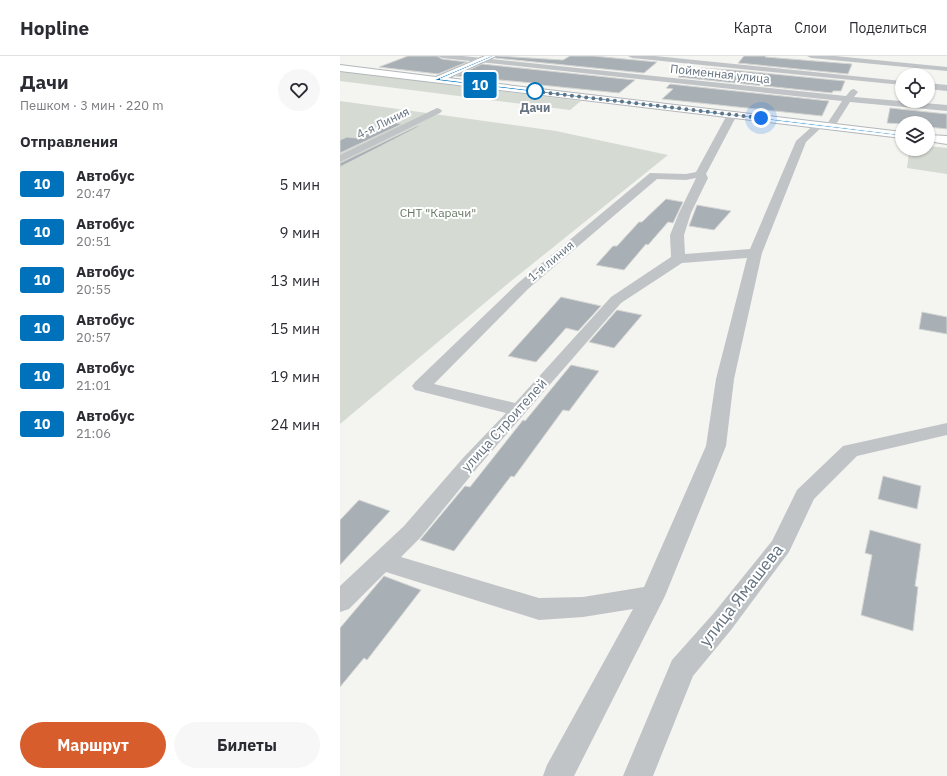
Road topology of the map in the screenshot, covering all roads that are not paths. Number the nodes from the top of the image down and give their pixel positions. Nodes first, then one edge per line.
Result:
1 (442, 56) edge
2 (492, 56) edge
3 (632, 56) edge
4 (811, 56) edge
5 (885, 56) edge
6 (482, 60) junction
7 (878, 62) junction
8 (340, 68) edge
9 (947, 69) edge
10 (860, 79) junction
11 (436, 80) junction
12 (895, 82) edge
13 (935, 87) edge
14 (947, 88) edge
15 (848, 99) junction
16 (947, 108) edge
17 (437, 111) dead end
18 (732, 115) junction
19 (825, 126) junction
20 (895, 134) edge
21 (935, 139) edge
22 (947, 140) edge
23 (340, 159) edge
24 (700, 174) junction
25 (755, 253) junction
26 (678, 259) junction
27 (519, 410) junction
28 (947, 429) edge
29 (382, 561) junction
30 (653, 596) junction
31 (340, 602) edge
32 (558, 776) edge
33 (638, 776) edge

1 - 6 street, Пойменная улица
2 - 6 street
3 - 10 street
4 - 7 street
5 - 7 street
6 - 11 street
6 - 15 street, Пойменная улица
7 - 9 street
7 - 10 street
8 - 11 street
10 - 12 street
10 - 15 street
11 - 18 street
13 - 14 street
15 - 16 street, Пойменная улица
15 - 19 street
17 - 23 street, 4-я Линия
18 - 19 street
18 - 24 street
19 - 20 street
19 - 25 street
21 - 22 street
24 - 26 street
24 - 27 street, 1-я линия
25 - 26 street, улица Строителей
25 - 30 street
26 - 27 street, улица Строителей
27 - 29 street, улица Строителей
28 - 33 street, улица Ямашева
29 - 30 street
29 - 31 street, улица Строителей
30 - 32 street

